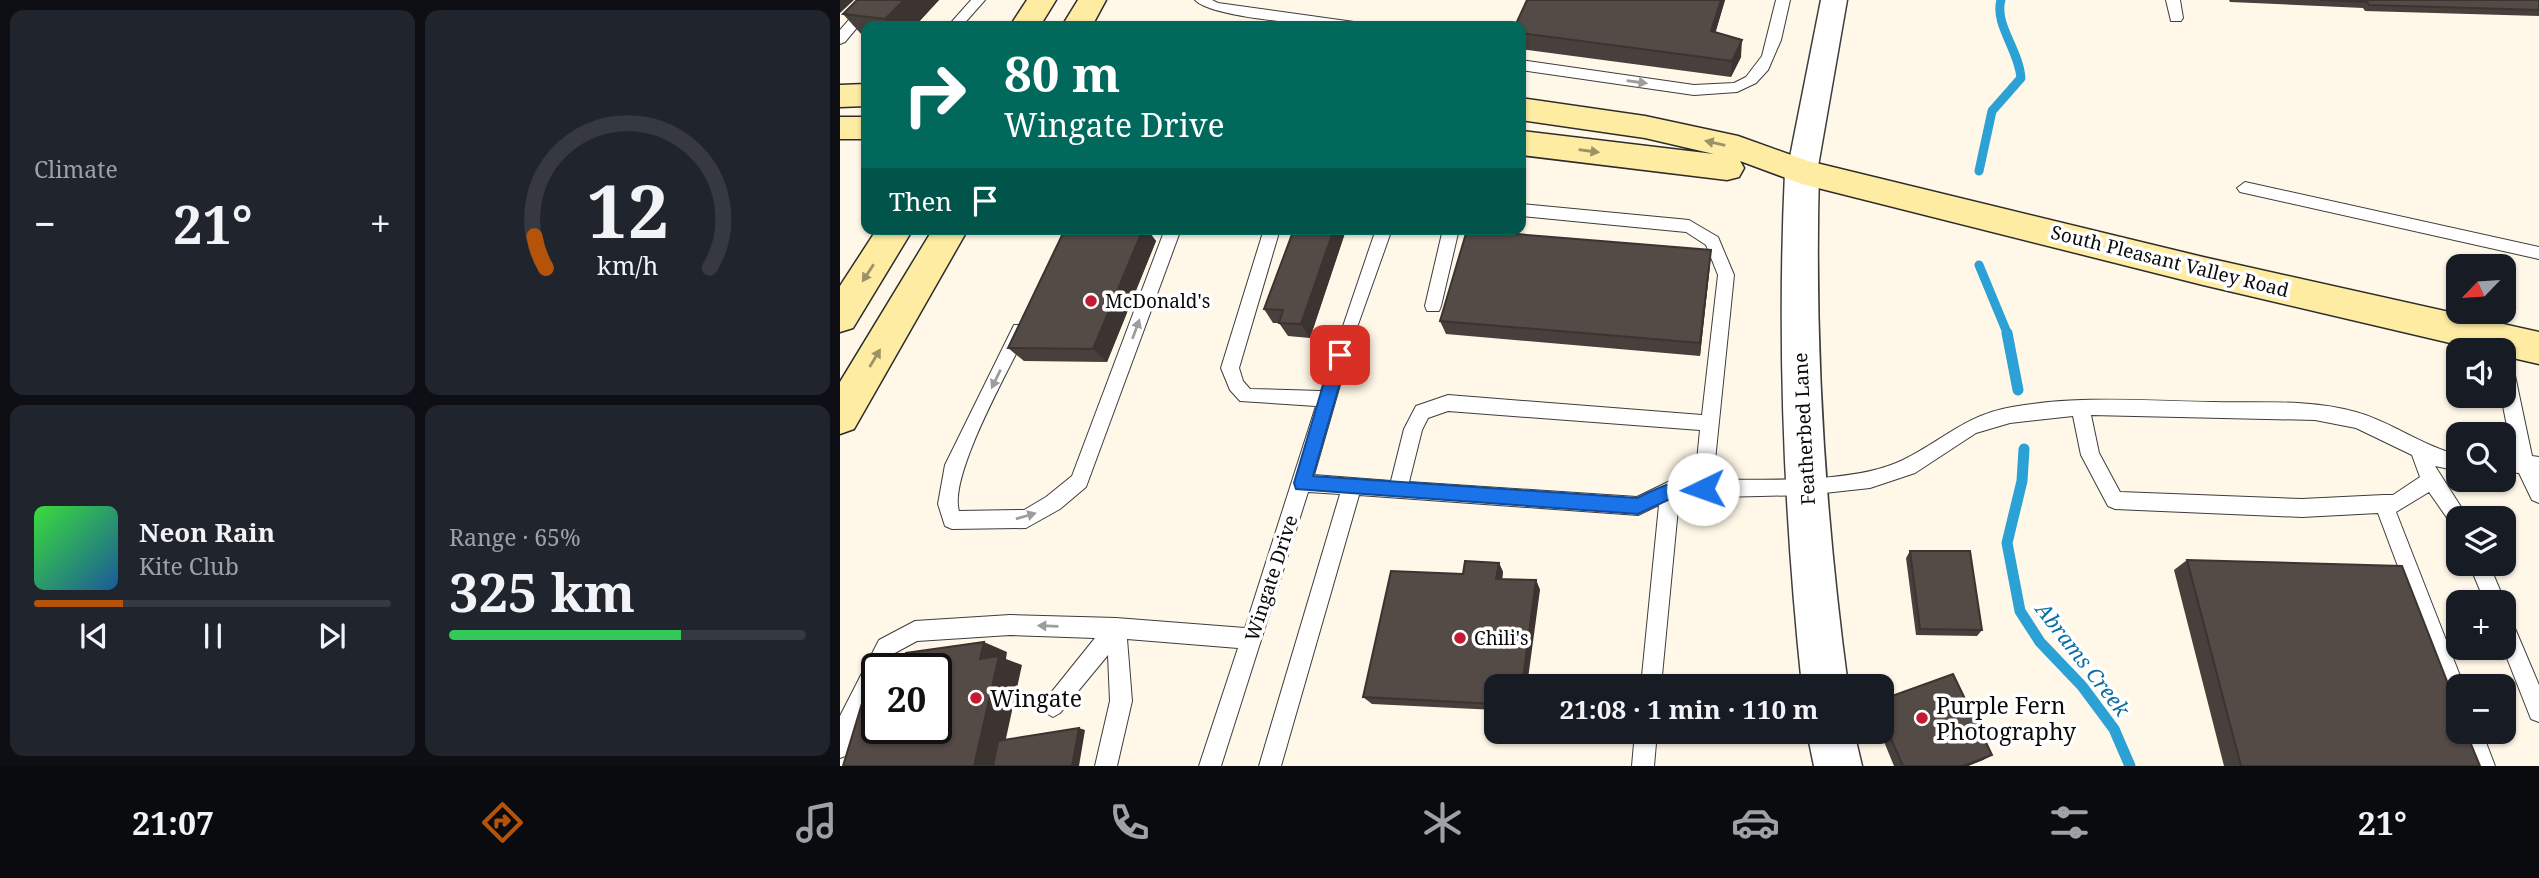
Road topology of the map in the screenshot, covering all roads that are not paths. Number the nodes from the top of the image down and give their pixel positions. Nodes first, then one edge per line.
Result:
1 (873, 0) edge
2 (978, 0) edge
3 (1042, 0) edge
4 (1092, 0) edge
5 (1202, 0) edge
6 (1783, 0) edge
7 (1835, 0) edge
8 (2173, 0) edge
9 (2176, 18) dead end
10 (959, 21) edge
11 (1028, 21) edge
12 (1080, 21) edge
13 (1319, 21) edge
14 (840, 38) edge
15 (1526, 66) edge
16 (1526, 110) edge
17 (840, 128) edge
18 (861, 128) edge
19 (1526, 144) edge
20 (1802, 172) junction
21 (2245, 188) dead end
22 (1526, 210) edge
23 (892, 235) edge
24 (947, 235) edge
25 (1171, 235) edge
26 (1270, 235) edge
27 (1382, 235) edge
28 (1450, 235) edge
29 (2539, 253) edge
30 (1433, 306) dead end
31 (1027, 316) edge
32 (840, 317) edge
33 (2449, 338) edge
34 (2539, 348) edge
35 (2516, 350) edge
36 (1326, 399) junction
37 (2080, 407) junction
38 (2516, 408) edge
39 (840, 417) edge
40 (1710, 423) junction
41 (2420, 451) junction
42 (2446, 459) edge
43 (2531, 464) edge
44 (2431, 480) junction
45 (1302, 483) junction
46 (1352, 486) junction
47 (1806, 486) junction
48 (1398, 489) junction
49 (1703, 489) junction
50 (1670, 490) junction
51 (2539, 495) edge
52 (2384, 504) junction
53 (2450, 506) edge
54 (1116, 628) junction
55 (1251, 639) junction
56 (2516, 655) edge
57 (1652, 674) edge
58 (1823, 674) edge
59 (2449, 674) edge
60 (1053, 706) dead end
61 (2539, 712) edge
62 (1645, 744) edge
63 (1833, 744) edge
64 (2476, 744) edge
65 (840, 747) edge
66 (1105, 766) edge
67 (1210, 766) edge
68 (1270, 766) edge
69 (1643, 766) edge
70 (1838, 766) edge
71 (2484, 766) edge

1 - 14 lane
2 - 10 lane
3 - 11 main road
4 - 12 main road
5 - 13 lane
15 -> 6 lane
7 - 20 street
8 - 9 lane
20 -> 16 main road, South Pleasant Valley Road
17 - 18 main road
19 -> 20 main road, South Pleasant Valley Road
20 - 33 main road, South Pleasant Valley Road
20 - 47 street, Featherbed Lane
21 - 29 lane
22 - 40 lane
23 -> 32 main road
39 -> 24 main road
31 -> 25 lane
26 - 36 lane
27 - 36 lane, Wingate Drive
28 - 30 lane
34 - 35 main road, South Pleasant Valley Road
36 - 45 lane, Wingate Drive
37 - 41 lane
37 - 47 lane
37 - 52 lane
38 - 43 lane
40 - 48 lane
40 - 49 lane
41 - 42 lane
41 - 44 lane
43 - 51 lane
44 - 52 lane
44 - 53 lane
45 - 46 lane
45 - 55 lane, Wingate Drive
46 - 48 lane
46 - 68 lane
47 - 49 lane
47 - 58 street, Featherbed Lane
48 - 50 lane
49 - 50 lane
50 - 57 lane
52 - 59 lane
54 - 55 lane
54 - 60 lane
54 -> 65 lane
54 - 66 lane
55 - 67 lane, Wingate Drive
56 - 61 lane
62 - 69 lane
63 - 70 street
64 - 71 lane

